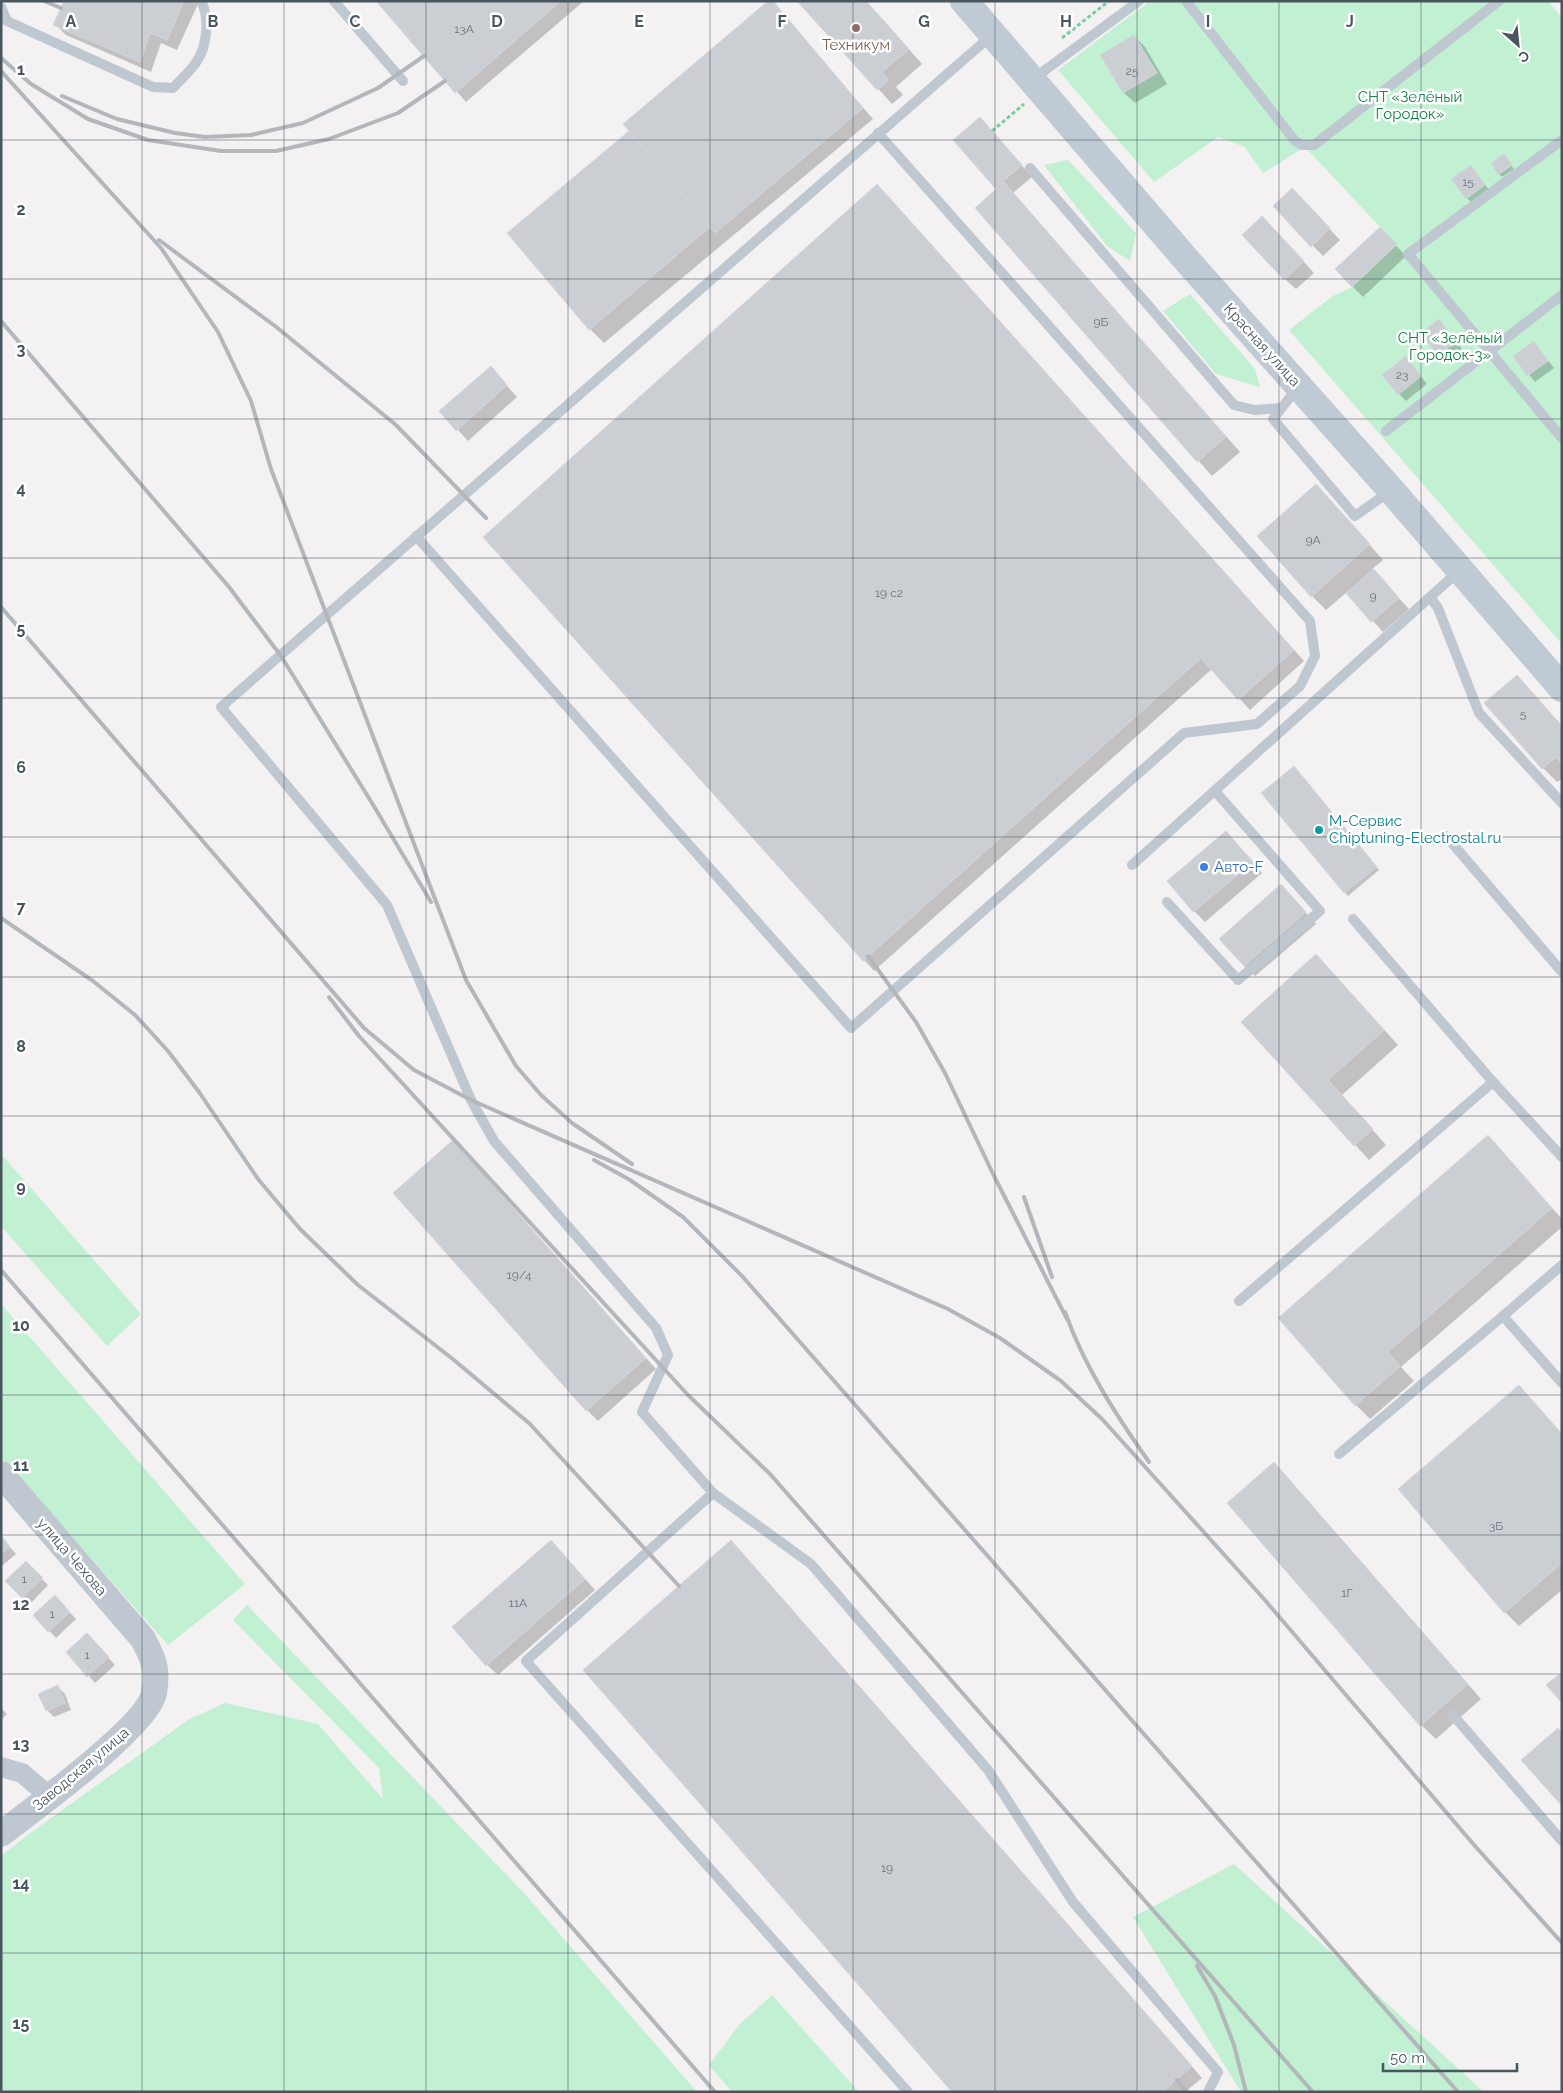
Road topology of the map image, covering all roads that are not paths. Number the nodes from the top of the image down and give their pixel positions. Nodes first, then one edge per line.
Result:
1 (202, 1) edge
2 (334, 1) edge
3 (964, 1) edge
4 (1139, 1) edge
5 (1186, 1) edge
6 (1498, 1) edge
7 (1, 8) edge
8 (993, 34) junction
9 (403, 80) dead end
10 (1030, 90) junction
11 (878, 133) junction
12 (1562, 140) edge
13 (1030, 168) dead end
14 (1562, 295) edge
15 (1488, 352) junction
16 (1299, 386) junction
17 (1281, 408) junction
18 (1386, 431) dead end
19 (1562, 438) edge
20 (1391, 490) junction
21 (416, 536) junction
22 (1460, 570) junction
23 (1430, 597) junction
24 (1562, 688) edge
25 (1215, 790) junction
26 (1562, 803) edge
27 (1446, 836) dead end
28 (1132, 865) dead end
29 (1167, 902) dead end
30 (1353, 920) dead end
31 (1562, 972) edge
32 (1493, 1082) junction
33 (1562, 1157) edge
34 (1562, 1265) edge
35 (1239, 1301) dead end
36 (1503, 1316) junction
37 (1562, 1383) edge
38 (1338, 1454) dead end
39 (1, 1474) edge
40 (713, 1493) junction
41 (143, 1639) joint
42 (1453, 1715) dead end
43 (1, 1768) edge
44 (49, 1796) junction
45 (1, 1834) edge
46 (1562, 1841) edge
47 (908, 2092) edge
48 (1208, 2092) edge

1 - 7 lane
2 - 9 lane
3 - 8 main road, Красная улица
4 - 10 lane
5 - 6 lane
8 - 10 main road, Красная улица
8 - 11 lane
10 - 16 main road, Красная улица
11 - 21 lane
11 - 21 lane
12 - 15 lane
13 - 17 lane
14 - 15 lane
15 - 18 lane
15 - 19 lane
16 - 17 lane
16 - 20 main road, Красная улица
17 - 20 lane
20 - 22 main road, Красная улица
21 - 40 lane
22 - 23 lane
22 - 24 main road, Красная улица
23 - 25 lane
23 - 26 lane
25 - 28 lane
25 - 29 lane
27 - 31 lane
30 - 32 lane
32 - 33 lane
32 - 35 lane
34 - 36 lane
36 - 37 lane
36 - 38 lane
39 - 41 street, улица Чехова
40 - 47 lane
40 - 48 lane
41 - 44 street, Заводская улица
42 - 46 lane
43 - 44 street
44 - 45 street, Заводская улица

